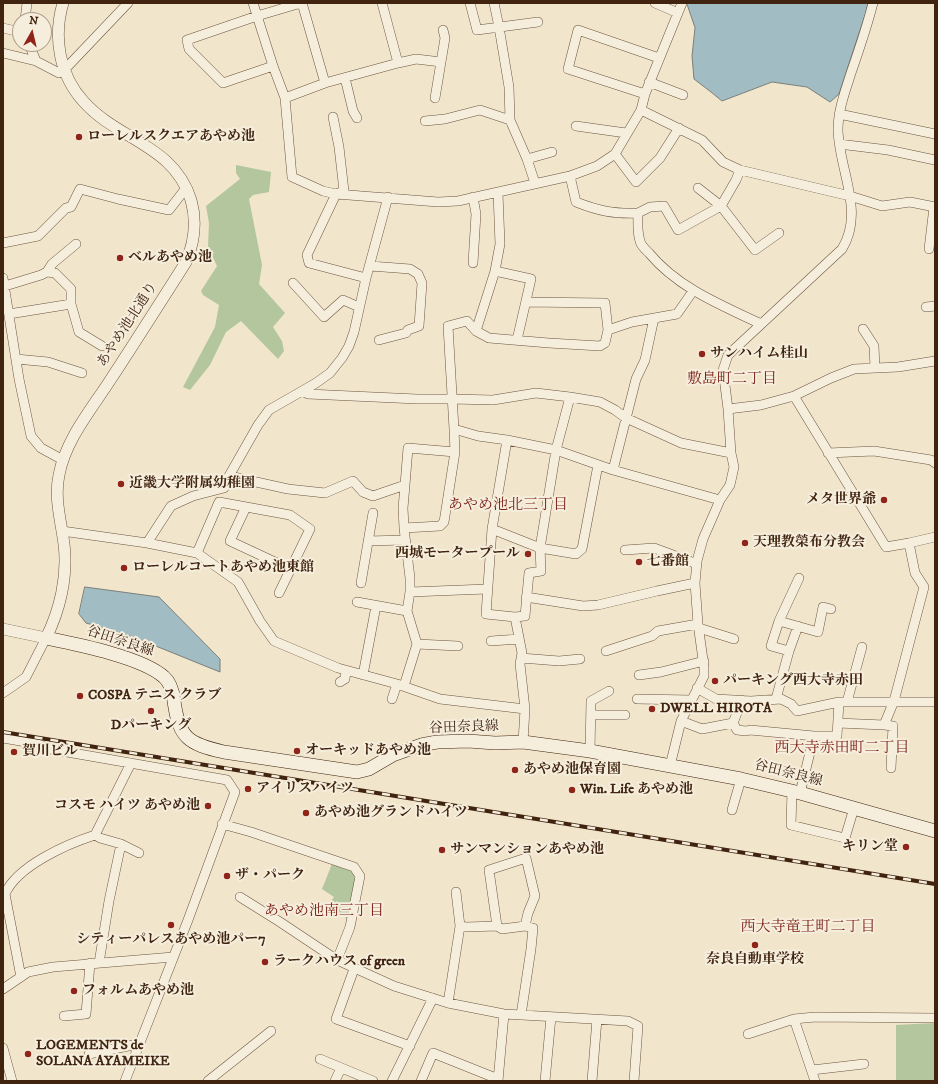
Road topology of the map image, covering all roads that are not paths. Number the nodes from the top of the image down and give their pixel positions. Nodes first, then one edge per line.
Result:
1 (63, 3) edge
2 (128, 3) edge
3 (253, 3) edge
4 (301, 3) edge
5 (382, 3) edge
6 (470, 3) edge
7 (494, 3) edge
8 (655, 3) edge
9 (682, 3) edge
10 (873, 3) edge
11 (678, 13) junction
12 (256, 16) junction
13 (538, 22) dead end
14 (499, 27) junction
15 (444, 30) dead end
16 (32, 52) edge
17 (3, 53) edge
18 (659, 58) junction
19 (36, 61) junction
20 (441, 62) junction
21 (398, 63) junction
22 (273, 66) junction
23 (64, 69) junction
24 (345, 78) junction
25 (649, 82) junction
26 (325, 83) junction
27 (645, 94) junction
28 (683, 95) dead end
29 (284, 98) junction
30 (435, 98) dead end
31 (641, 110) junction
32 (839, 114) junction
33 (333, 117) dead end
34 (356, 118) dead end
35 (510, 120) junction
36 (425, 121) dead end
37 (576, 126) dead end
38 (679, 128) junction
39 (626, 133) junction
40 (935, 134) edge
41 (839, 144) junction
42 (552, 152) dead end
43 (615, 154) junction
44 (527, 159) junction
45 (935, 160) edge
46 (740, 170) junction
47 (570, 176) junction
48 (535, 184) junction
49 (186, 188) junction
50 (698, 188) dead end
51 (498, 193) junction
52 (336, 194) junction
53 (850, 196) junction
54 (388, 197) junction
55 (473, 197) junction
56 (721, 206) junction
57 (934, 207) edge
58 (638, 213) junction
59 (778, 233) dead end
60 (3, 243) edge
61 (76, 244) dead end
62 (929, 249) dead end
63 (473, 263) dead end
64 (370, 266) junction
65 (495, 271) junction
66 (47, 272) junction
67 (366, 278) junction
68 (4, 282) edge
69 (292, 284) dead end
70 (693, 291) junction
71 (526, 302) junction
72 (71, 304) junction
73 (359, 306) junction
74 (9, 314) junction
75 (654, 318) junction
76 (761, 324) junction
77 (863, 329) dead end
78 (608, 330) junction
79 (476, 331) junction
80 (379, 340) dead end
81 (517, 340) junction
82 (102, 346) dead end
83 (16, 359) junction
84 (935, 361) edge
85 (875, 368) junction
86 (82, 373) dead end
87 (302, 391) junction
88 (794, 396) junction
89 (570, 398) junction
90 (452, 399) junction
91 (728, 409) junction
92 (626, 418) junction
93 (454, 429) junction
94 (507, 440) junction
95 (556, 450) junction
96 (455, 452) junction
97 (731, 453) junction
98 (828, 453) junction
99 (63, 460) junction
100 (935, 463) edge
101 (598, 464) junction
102 (613, 470) junction
103 (229, 476) junction
104 (405, 485) junction
105 (720, 500) junction
106 (246, 507) junction
107 (373, 513) dead end
108 (404, 528) junction
109 (492, 529) junction
110 (62, 531) junction
111 (935, 538) edge
112 (405, 540) junction
113 (368, 541) junction
114 (909, 542) junction
115 (147, 543) junction
116 (540, 548) junction
117 (626, 550) dead end
118 (197, 553) junction
119 (697, 564) junction
120 (290, 569) junction
121 (799, 578) dead end
122 (695, 583) junction
123 (361, 584) dead end
124 (487, 589) junction
125 (410, 592) junction
126 (279, 593) dead end
127 (526, 598) junction
128 (356, 602) dead end
129 (376, 606) junction
130 (831, 609) dead end
131 (407, 611) junction
132 (514, 617) junction
133 (780, 621) junction
134 (699, 626) junction
135 (798, 626) junction
136 (3, 629) edge
137 (46, 638) junction
138 (519, 639) junction
139 (734, 639) dead end
140 (490, 641) dead end
141 (417, 644) junction
142 (458, 646) dead end
143 (862, 647) dead end
144 (606, 651) dead end
145 (789, 651) junction
146 (521, 658) junction
147 (580, 659) dead end
148 (704, 661) junction
149 (346, 671) junction
150 (363, 675) junction
151 (639, 675) dead end
152 (340, 682) dead end
153 (401, 685) junction
154 (697, 688) junction
155 (609, 691) dead end
156 (3, 693) edge
157 (392, 699) dead end
158 (637, 699) dead end
159 (776, 699) junction
160 (691, 700) junction
161 (742, 700) junction
162 (894, 701) junction
163 (843, 702) junction
164 (935, 702) edge
165 (525, 708) junction
166 (591, 715) junction
167 (625, 715) dead end
168 (681, 721) junction
169 (733, 723) junction
170 (838, 723) junction
171 (884, 725) junction
172 (814, 736) junction
173 (3, 738) edge
174 (523, 742) junction
175 (590, 751) junction
176 (131, 763) junction
177 (670, 766) junction
178 (891, 768) dead end
179 (741, 779) junction
180 (796, 792) junction
181 (854, 808) junction
182 (732, 810) dead end
183 (222, 824) junction
184 (935, 831) edge
185 (95, 835) junction
186 (121, 844) junction
187 (138, 853) dead end
188 (456, 892) dead end
189 (240, 897) dead end
190 (460, 926) junction
191 (497, 926) junction
192 (526, 926) junction
193 (173, 957) junction
194 (337, 960) junction
195 (95, 963) junction
196 (354, 969) junction
197 (21, 977) junction
198 (3, 989) edge
199 (433, 998) junction
200 (448, 1003) junction
201 (504, 1014) junction
202 (521, 1015) junction
203 (64, 1016) dead end
204 (551, 1017) junction
205 (935, 1018) edge
206 (597, 1019) junction
207 (794, 1019) junction
208 (271, 1030) dead end
209 (748, 1034) dead end
210 (138, 1044) junction
211 (410, 1046) junction
212 (3, 1048) edge
213 (90, 1054) dead end
214 (320, 1059) dead end
215 (864, 1064) dead end
216 (341, 1068) junction
217 (812, 1070) junction
218 (498, 1080) edge
219 (12, 1081) edge
220 (125, 1081) edge
221 (208, 1081) edge
222 (335, 1081) edge
223 (373, 1081) edge
224 (392, 1081) edge
225 (421, 1081) edge
226 (545, 1081) edge
227 (592, 1081) edge
228 (634, 1081) edge
229 (815, 1081) edge

1 - 23 street, あやめ池北通り
2 - 23 street
3 - 12 street
4 - 12 street
4 - 26 street
5 - 21 street
6 - 14 street
7 - 14 street
8 - 11 street
9 - 11 street
10 - 32 street
11 - 18 street
12 - 22 street
12 - 22 street
13 - 14 street
14 - 35 street
15 - 20 street
16 - 19 street
17 - 19 street
18 - 25 street
18 - 27 street
19 - 23 street
20 - 21 street
20 - 30 street
21 - 24 street
22 - 29 street
23 - 49 street, あやめ池北通り
24 - 26 street
24 - 34 street
25 - 27 street
25 - 28 street
26 - 29 street
27 - 31 street
29 - 52 street
31 - 38 street
31 - 39 street
32 - 40 street
32 - 41 street
33 - 52 street
35 - 36 street
35 - 44 street
37 - 39 street
38 - 43 street
38 - 46 street
39 - 43 street
41 - 45 street
41 - 53 street
42 - 44 street
43 - 47 street
44 - 48 street
46 - 53 street
46 - 56 street
47 - 48 street
47 - 58 street
48 - 51 street
49 - 60 street
49 - 99 street, あやめ池北通り
50 - 56 street
51 - 55 street
51 - 65 street
52 - 54 street
52 - 67 street
53 - 57 street
53 - 76 street
54 - 55 street
54 - 64 street
55 - 63 street
56 - 58 street
56 - 59 street
57 - 62 street
58 - 70 street
61 - 66 street
64 - 67 street
64 - 80 street
65 - 71 street
65 - 79 street
66 - 68 street
66 - 72 street
67 - 73 street
68 - 74 street
69 - 73 street
70 - 75 street
70 - 76 street
71 - 78 street
71 - 81 street
72 - 74 street
72 - 82 street
73 - 87 street
74 - 83 street
75 - 78 street
75 - 92 street
76 - 91 street
77 - 85 street
78 - 81 street
79 - 81 street
79 - 90 street
83 - 86 street
83 - 99 street
84 - 85 street
85 - 88 street
87 - 90 street
87 - 103 street
88 - 91 street
88 - 98 street
89 - 90 street
89 - 92 street
89 - 95 street
90 - 93 street
91 - 97 street
92 - 97 street
92 - 102 street
93 - 94 street
93 - 96 street
94 - 95 street
94 - 109 street
95 - 101 street
95 - 116 street
96 - 104 street
96 - 108 street
97 - 105 street
98 - 100 street
98 - 114 street
99 - 110 street, あやめ池北通り
101 - 102 street
101 - 116 street
102 - 105 street
103 - 104 street
103 - 115 street
104 - 108 street
105 - 119 street
106 - 118 street
106 - 120 street
106 - 120 street
107 - 113 street
108 - 112 street
109 - 116 street
109 - 124 street
110 - 115 street
110 - 137 street, あやめ池北通り
111 - 114 street
112 - 113 street
112 - 125 street
113 - 123 street
114 - 162 street
115 - 118 street
116 - 127 street
117 - 119 street
118 - 149 street
119 - 122 street
120 - 126 street
121 - 133 street
122 - 127 street
122 - 134 street
124 - 125 street
124 - 132 street
125 - 131 street
127 - 132 street
128 - 129 street
129 - 131 street
129 - 150 street
130 - 135 street
131 - 141 street
132 - 138 street
133 - 135 street
133 - 145 street
134 - 139 street
134 - 144 street
134 - 148 street
135 - 145 street
136 - 137 street
137 - 156 street, あやめ池北通り
137 - 174 main road, 谷田奈良線
138 - 140 street
138 - 146 street
141 - 142 street
141 - 153 street
143 - 163 street
145 - 159 street
146 - 147 street
146 - 165 street
148 - 151 street
148 - 154 street
149 - 150 street
149 - 152 street
150 - 153 street
153 - 157 street
153 - 165 street
154 - 160 street
154 - 161 street
155 - 166 street
158 - 160 street
159 - 161 street
159 - 163 street
160 - 168 street
161 - 169 street
162 - 163 street
162 - 164 street
162 - 171 street
163 - 170 street
165 - 174 street
166 - 167 street
166 - 175 street
168 - 169 street
168 - 177 street
169 - 172 street
170 - 171 street
170 - 172 street
171 - 178 street
172 - 180 street
173 - 176 street
174 - 175 main road, 谷田奈良線
175 - 177 main road, 谷田奈良線
176 - 183 street
176 - 185 street
177 - 179 main road, 谷田奈良線
179 - 180 main road, 谷田奈良線
179 - 182 street
180 - 181 main road, 谷田奈良線
180 - 181 street
181 - 184 main road, 谷田奈良線
183 - 193 street
183 - 194 street
185 - 186 street
185 - 197 street
186 - 187 street
186 - 195 street
188 - 190 street
189 - 194 street
190 - 191 street
190 - 200 street
191 - 192 street
191 - 192 street
192 - 202 street
193 - 195 street
193 - 210 street
194 - 196 street
195 - 197 street
195 - 203 street
196 - 199 street
196 - 211 street
197 - 198 street
199 - 200 street
199 - 211 street
200 - 201 street
201 - 202 street
201 - 218 street
202 - 204 street
204 - 206 street
204 - 226 street
205 - 207 street
206 - 227 street
206 - 228 street
207 - 209 street
207 - 217 street
208 - 221 street
210 - 213 street
210 - 220 street
211 - 224 street
212 - 219 street
214 - 216 street
215 - 217 street
216 - 222 street
216 - 223 street
217 - 229 street
218 - 225 street

